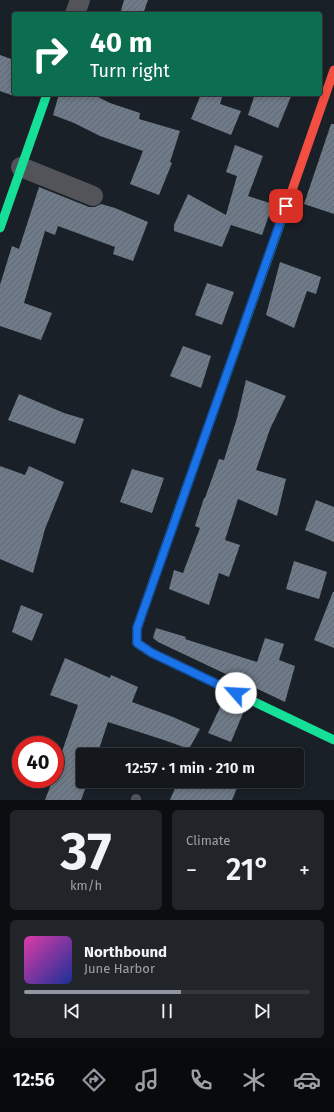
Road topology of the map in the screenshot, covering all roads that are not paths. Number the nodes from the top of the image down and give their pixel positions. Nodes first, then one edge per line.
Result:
1 (80, 0) edge
2 (76, 12) edge
3 (334, 70) edge
4 (46, 96) edge
5 (21, 167) junction
6 (93, 196) dead end
7 (0, 228) edge
8 (334, 740) edge

1 - 2 street
3 - 8 street
4 - 5 street
5 - 6 street
5 - 7 street

